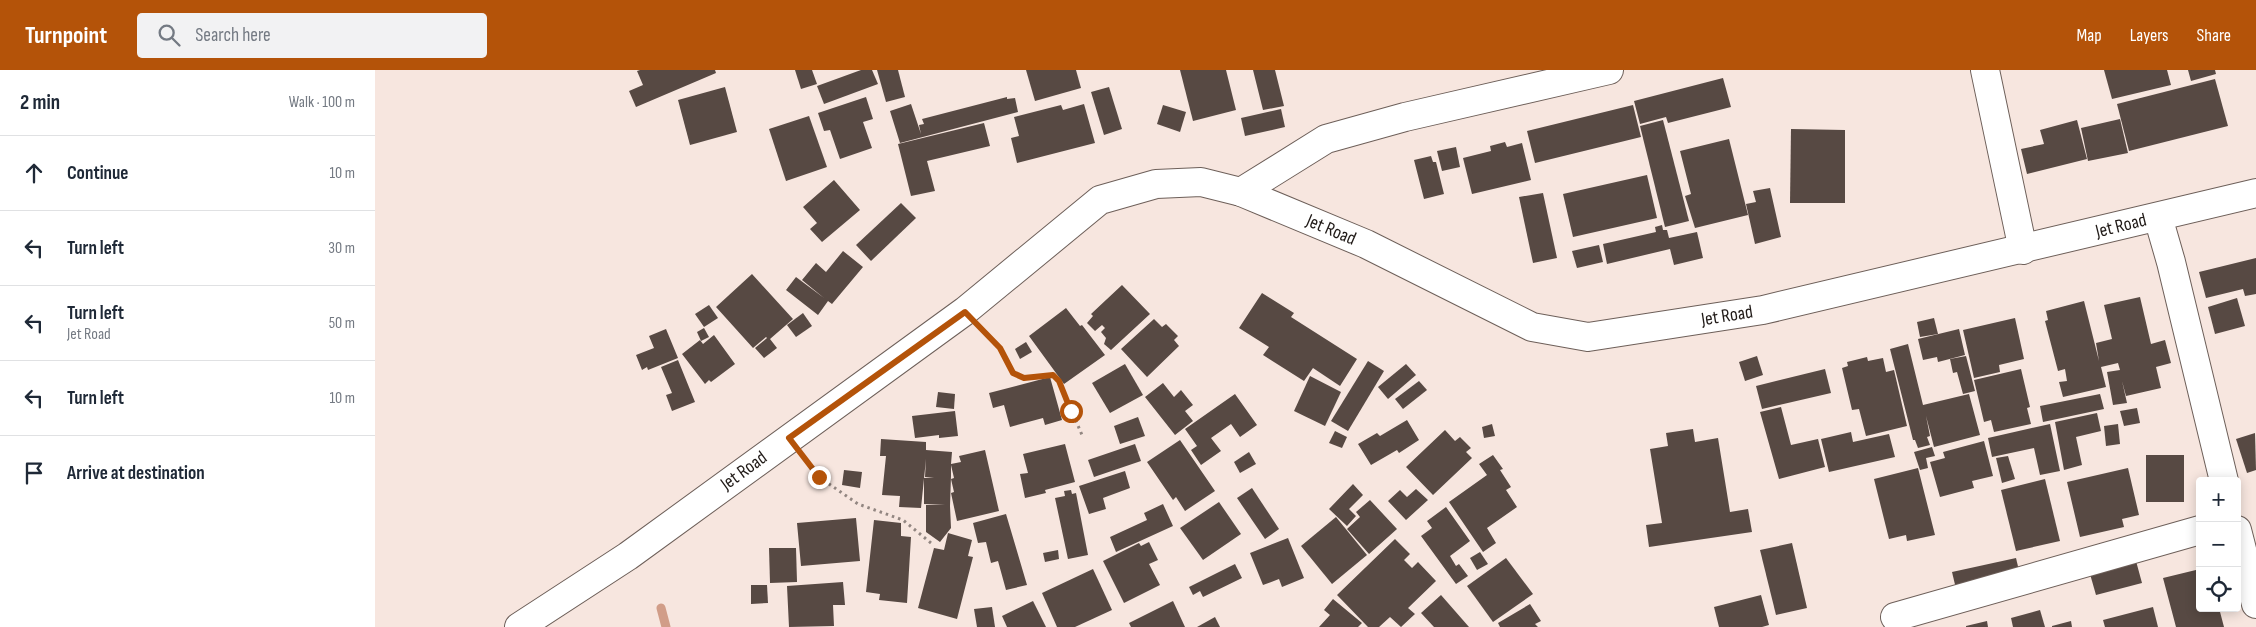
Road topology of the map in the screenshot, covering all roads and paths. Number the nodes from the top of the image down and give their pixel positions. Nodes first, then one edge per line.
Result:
1 (1609, 70) edge
2 (1985, 70) edge
3 (1241, 192) junction
4 (2256, 193) edge
5 (2158, 218) junction
6 (2023, 250) junction
7 (965, 312) junction
8 (1082, 436) dead end
9 (789, 438) junction
10 (2223, 477) edge
11 (2241, 523) edge
12 (2256, 528) edge
13 (2196, 531) edge
14 (931, 543) dead end
15 (2241, 546) edge
16 (2256, 604) edge
17 (1895, 617) dead end
18 (519, 627) edge

1 - 3 main road
2 - 6 main road
3 - 6 main road, Jet Road
3 - 7 main road, Jet Road
4 - 5 main road, Jet Road
5 - 6 main road, Jet Road
5 - 10 main road
7 - 8 path
7 - 9 main road, Jet Road
9 - 14 path
9 - 18 main road, Jet Road
11 - 12 main road
13 - 17 main road
15 - 16 main road

